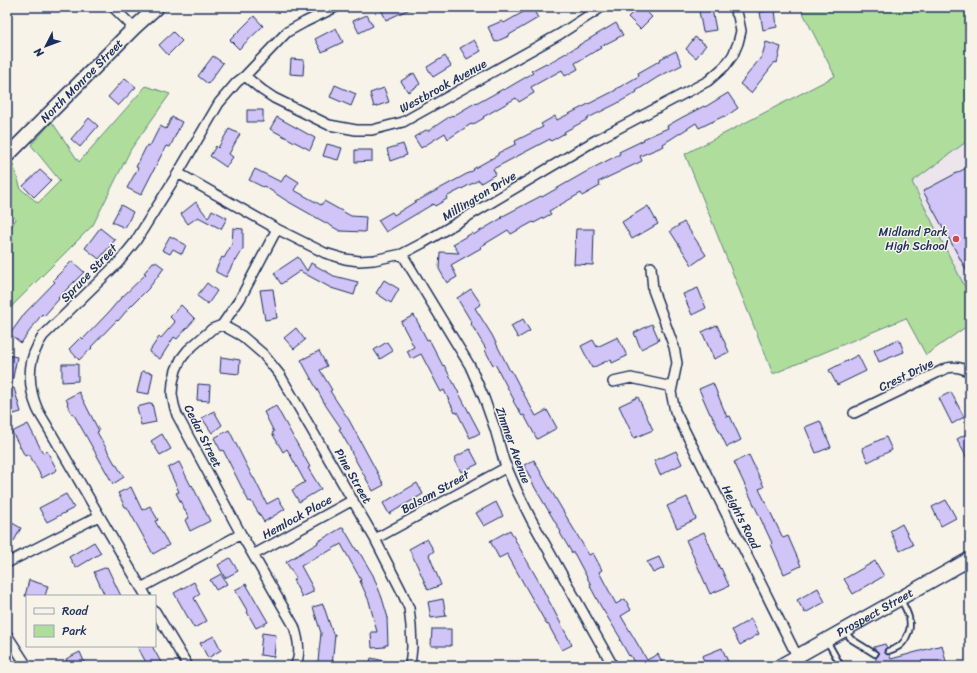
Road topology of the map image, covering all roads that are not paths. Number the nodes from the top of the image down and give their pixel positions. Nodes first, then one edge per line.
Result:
1 (113, 7) edge
2 (156, 7) edge
3 (336, 7) edge
4 (602, 7) edge
5 (733, 7) edge
6 (134, 28) junction
7 (245, 76) junction
8 (7, 156) edge
9 (178, 173) junction
10 (276, 229) junction
11 (402, 254) junction
12 (651, 267) dead end
13 (222, 325) junction
14 (970, 372) edge
15 (613, 382) dead end
16 (672, 387) junction
17 (854, 413) dead end
18 (507, 467) junction
19 (353, 500) junction
20 (99, 516) junction
21 (241, 534) junction
22 (376, 539) junction
23 (253, 555) junction
24 (970, 559) edge
25 (7, 563) edge
26 (141, 588) junction
27 (145, 595) edge
28 (900, 598) junction
29 (156, 613) edge
30 (844, 630) junction
31 (7, 635) edge
32 (826, 640) junction
33 (888, 651) dead end
34 (875, 654) dead end
35 (800, 661) edge
36 (27, 666) edge
37 (188, 666) edge
38 (295, 666) edge
39 (410, 666) edge
40 (613, 666) edge
41 (780, 666) edge
42 (841, 666) edge

1 - 6 street
2 - 6 main road, North Monroe Street
3 - 7 street, Spruce Street
4 - 7 street, Westbrook Avenue
5 - 11 street, Millington Drive
6 - 8 main road, North Monroe Street
7 - 9 street, Spruce Street
9 - 10 street, Millington Drive
9 - 20 street, Spruce Street
10 - 11 street, Millington Drive
10 - 13 street, Cedar Street
11 - 18 street, Zimmer Avenue
12 - 16 street, Heights Road
13 - 19 street, Pine Street
13 - 21 street, Cedar Street
14 - 17 street, Crest Drive
15 - 16 street
16 - 35 street, Heights Road
18 - 22 street, Balsam Street
18 - 40 street, Zimmer Avenue
19 - 22 street, Pine Street
19 - 23 street, Hemlock Place
20 - 25 street
20 - 26 street, Spruce Street
21 - 23 street, Cedar Street
21 - 26 street
22 - 39 street, Pine Street
23 - 38 street, Cedar Street
24 - 28 main road, Prospect Street
26 - 27 street, Spruce Street
28 - 30 main road, Prospect Street
28 - 33 lane
29 - 37 street
30 - 32 main road, Prospect Street
30 - 34 lane
31 - 36 street
32 - 35 main road, Prospect Street
32 - 42 lane
35 - 41 main road, Prospect Street

